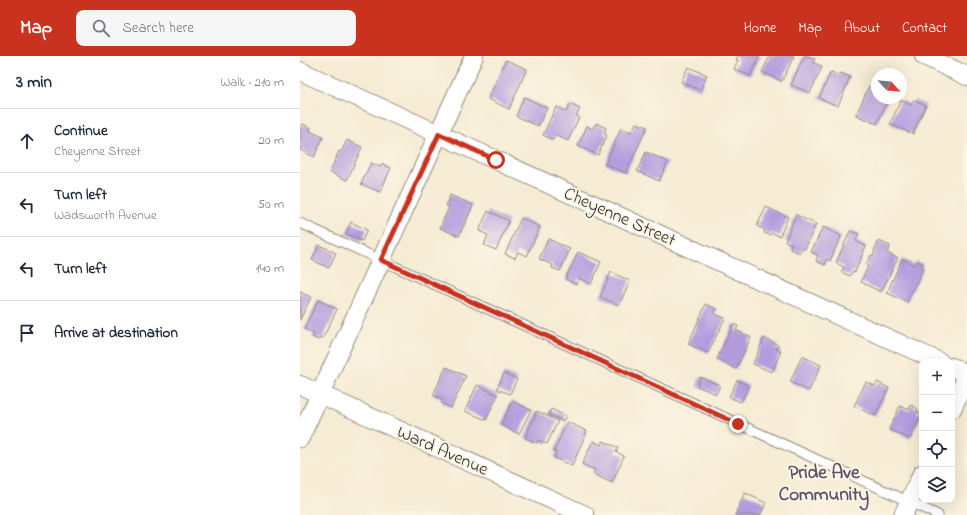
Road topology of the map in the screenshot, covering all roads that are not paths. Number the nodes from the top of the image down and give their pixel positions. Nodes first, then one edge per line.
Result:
1 (474, 56) edge
2 (924, 56) edge
3 (300, 71) edge
4 (967, 76) edge
5 (439, 134) junction
6 (300, 223) edge
7 (381, 260) junction
8 (933, 359) edge
9 (955, 369) edge
10 (967, 375) edge
11 (300, 385) edge
12 (321, 394) junction
13 (955, 401) edge
14 (300, 438) edge
15 (919, 480) edge
16 (906, 508) edge
17 (585, 515) edge
18 (938, 515) edge

1 - 5 street
2 - 4 street
3 - 5 street, Cheyenne Street
5 - 7 street
5 - 8 street, Cheyenne Street
6 - 7 lane
7 - 12 street
7 - 16 lane
9 - 10 street
10 - 13 street
11 - 12 street, Ward Avenue
12 - 14 street
12 - 17 street, Ward Avenue
15 - 16 street
16 - 18 lane

